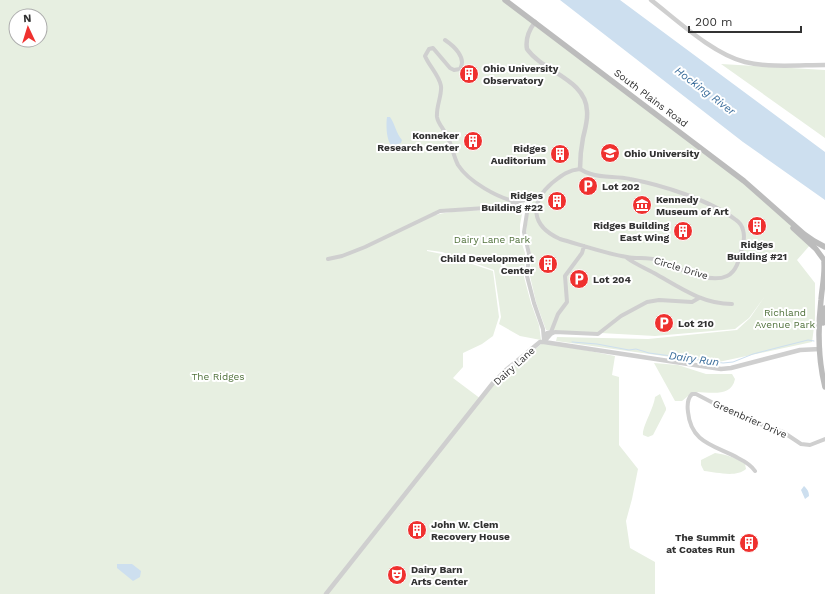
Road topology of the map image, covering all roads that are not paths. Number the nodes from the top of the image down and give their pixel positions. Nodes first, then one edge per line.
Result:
1 (505, 0) edge
2 (651, 0) edge
3 (535, 22) junction
4 (445, 40) dead end
5 (825, 66) edge
6 (580, 169) junction
7 (539, 198) junction
8 (529, 200) junction
9 (517, 202) junction
10 (783, 215) junction
11 (584, 246) junction
12 (825, 246) edge
13 (825, 251) edge
14 (627, 257) junction
15 (328, 259) dead end
16 (824, 262) edge
17 (699, 298) junction
18 (732, 304) dead end
19 (825, 308) edge
20 (820, 341) junction
21 (544, 342) junction
22 (820, 349) junction
23 (825, 386) edge
24 (825, 439) edge
25 (755, 471) dead end
26 (326, 594) edge

1 - 3 main road, South Plains Road
2 - 5 street
3 - 6 street
3 - 10 main road, South Plains Road
4 - 9 street
6 - 7 street
6 - 14 street, Circle Drive
7 - 8 street
7 - 11 street, Circle Drive
8 - 9 street
8 - 21 street
9 - 15 street
10 - 12 main road, South Plains Road
10 - 16 main road, South Plains Road
11 - 14 street, Circle Drive
11 - 21 street
13 - 16 main road
14 - 17 street
16 - 20 main road
17 - 18 street
17 - 21 street
19 - 20 main road
20 - 22 main road
21 - 22 street, Dairy Lane
21 - 26 street, Dairy Lane
22 - 23 main road
24 - 25 street, Greenbrier Drive

